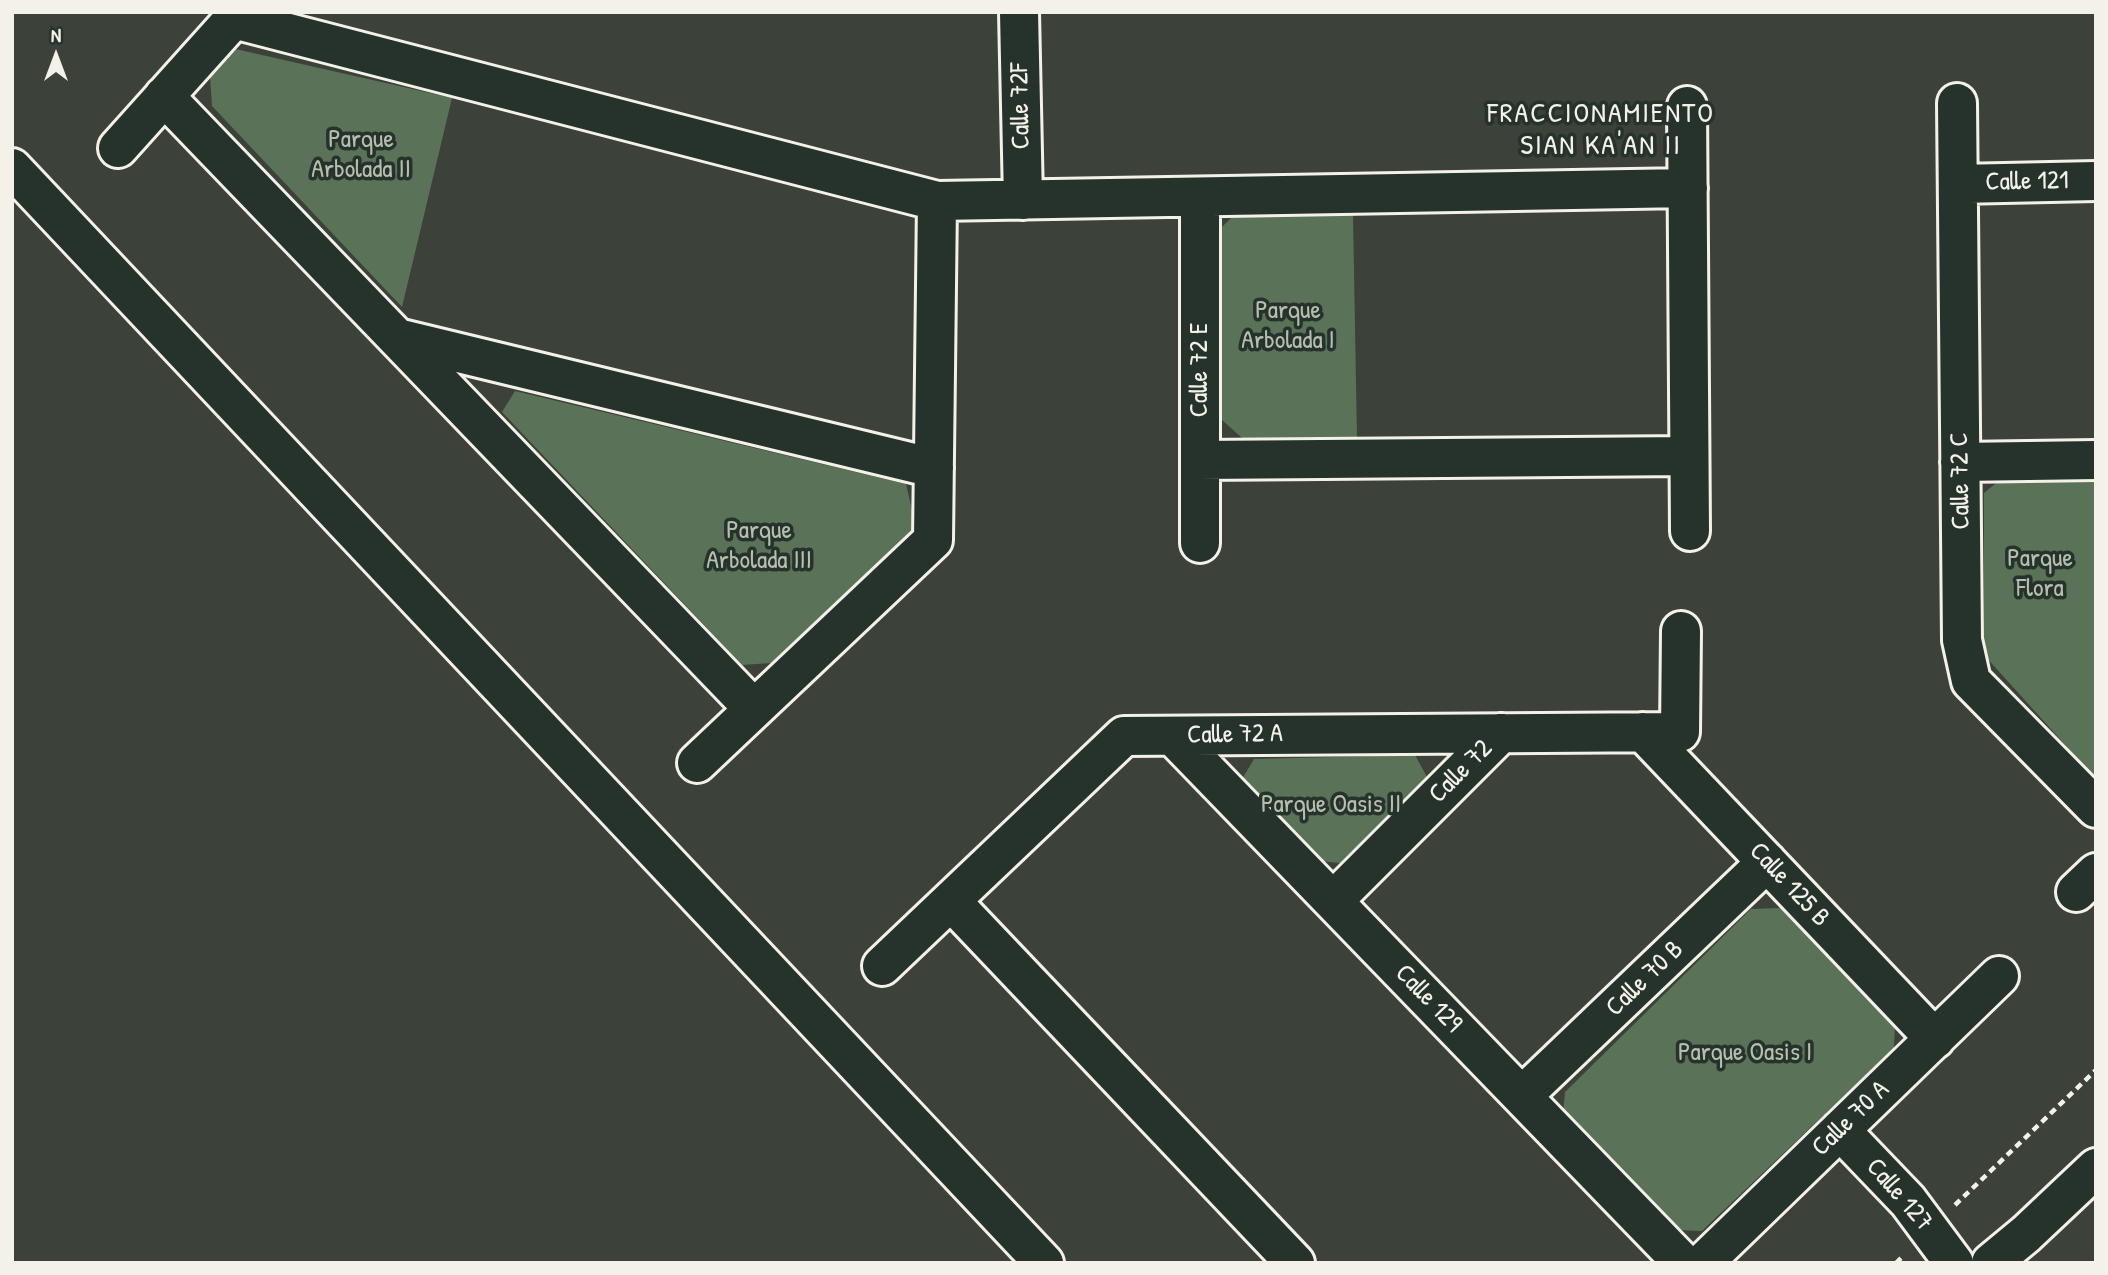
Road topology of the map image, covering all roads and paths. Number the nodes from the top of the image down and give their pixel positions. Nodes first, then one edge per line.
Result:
1 (1020, 12) edge
2 (237, 16) edge
3 (164, 96) junction
4 (1957, 103) dead end
5 (1687, 106) dead end
6 (118, 148) dead end
7 (12, 168) edge
8 (2096, 181) edge
9 (1958, 184) junction
10 (1688, 188) junction
11 (1200, 197) junction
12 (1023, 200) junction
13 (937, 201) junction
14 (397, 338) junction
15 (1689, 456) junction
16 (1200, 460) junction
17 (2096, 460) edge
18 (1960, 463) junction
19 (934, 468) junction
20 (1690, 531) dead end
21 (1200, 543) dead end
22 (1681, 631) dead end
23 (754, 709) junction
24 (1662, 732) junction
25 (1501, 733) junction
26 (1173, 736) junction
27 (697, 763) dead end
28 (2096, 808) edge
29 (1767, 862) junction
30 (951, 901) junction
31 (1333, 901) junction
32 (882, 966) dead end
33 (1999, 976) dead end
34 (1935, 1039) junction
35 (2096, 1070) edge
36 (1522, 1096) junction
37 (1840, 1129) junction
38 (2096, 1167) edge
39 (1930, 1229) junction
40 (1044, 1263) edge
41 (1295, 1263) edge
42 (1682, 1263) edge
43 (1703, 1263) edge
44 (1896, 1263) edge
45 (1954, 1263) edge
46 (1991, 1263) edge

1 - 12 street, Calle 72F
2 - 3 street
2 - 13 street
3 - 6 street
3 - 14 street
4 - 9 street, Calle 72 C
5 - 10 street
7 - 40 street
8 - 9 street, Calle 121
9 - 18 street, Calle 72 C
10 - 11 street
10 - 15 street
11 - 12 street
11 - 16 street, Calle 72 E
12 - 13 street
13 - 19 street
14 - 19 street
14 - 23 street
15 - 16 street
15 - 20 street
16 - 21 street, Calle 72 E
17 - 18 street
18 - 28 street, Calle 72 C
19 - 23 street
22 - 24 street
23 - 27 street
24 - 25 street, Calle 72 A
24 - 29 street, Calle 125 B
25 - 26 street, Calle 72 A
25 - 31 street, Calle 72
26 - 30 street, Calle 72 A
26 - 31 street, Calle 129
29 - 34 street, Calle 125 B
29 - 36 street, Calle 70 B
30 - 32 street, Calle 72 A
30 - 41 street
31 - 36 street, Calle 129
33 - 34 street, Calle 70 A
34 - 37 street, Calle 70 A
35 - 39 path
36 - 42 street, Calle 129
37 - 39 street, Calle 127
37 - 43 street, Calle 70 A
38 - 46 street
39 - 44 path
39 - 45 street, Calle 127

